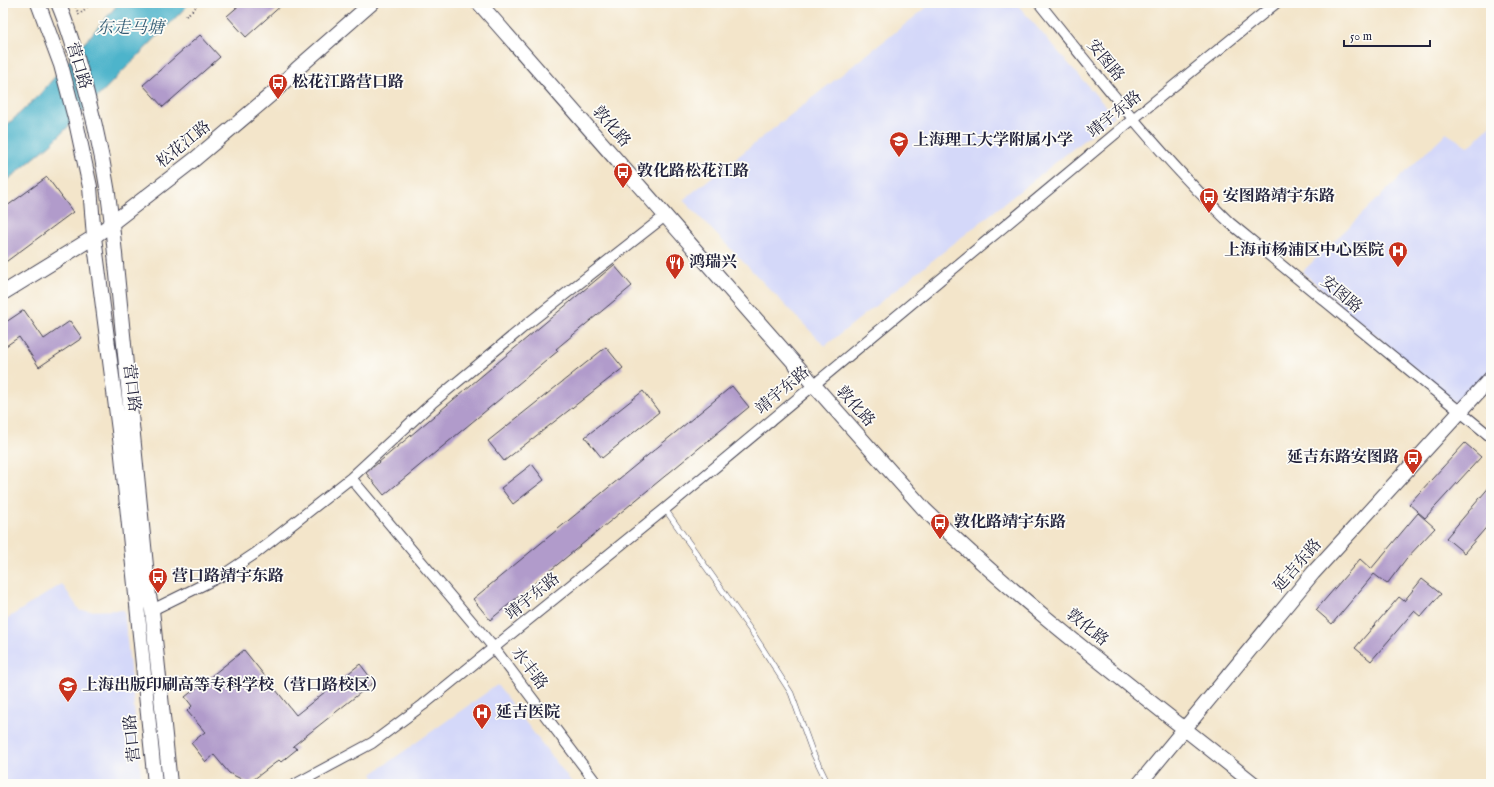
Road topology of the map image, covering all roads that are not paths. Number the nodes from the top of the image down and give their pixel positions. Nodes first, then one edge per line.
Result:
1 (38, 3) edge
2 (58, 3) edge
3 (372, 3) edge
4 (480, 3) edge
5 (1039, 3) edge
6 (1276, 3) edge
7 (1133, 119) junction
8 (665, 216) junction
9 (112, 224) junction
10 (94, 237) junction
11 (3, 294) edge
12 (1491, 378) edge
13 (813, 385) junction
14 (1460, 413) junction
15 (1491, 437) edge
16 (351, 478) junction
17 (665, 509) junction
18 (152, 610) junction
19 (494, 648) junction
20 (1185, 729) junction
21 (155, 784) edge
22 (170, 784) edge
23 (296, 784) edge
24 (597, 784) edge
25 (828, 784) edge
26 (1139, 784) edge
27 (1254, 784) edge

1 - 10 main road, 营口路
2 - 9 main road, 营口路
3 - 9 main road, 松花江路
4 - 8 main road, 敦化路
5 - 7 street, 安图路
6 - 7 street, 靖宇东路
7 - 13 street, 靖宇东路
7 - 14 street, 安图路
8 - 13 main road, 敦化路
8 - 16 street
9 - 10 main road, 松花江路
9 - 18 main road, 营口路
10 - 11 main road, 松花江路
10 - 21 main road, 营口路
12 - 14 main road, 延吉东路
13 - 17 street, 靖宇东路
13 - 20 main road, 敦化路
14 - 15 street, 安图路
14 - 20 main road, 延吉东路
16 - 18 street
16 - 19 street, 水丰路
17 - 19 street, 靖宇东路
17 - 25 lane
18 - 22 main road, 营口路
19 - 23 street, 靖宇东路
19 - 24 street, 水丰路
20 - 26 main road, 延吉东路
20 - 27 main road, 敦化路

